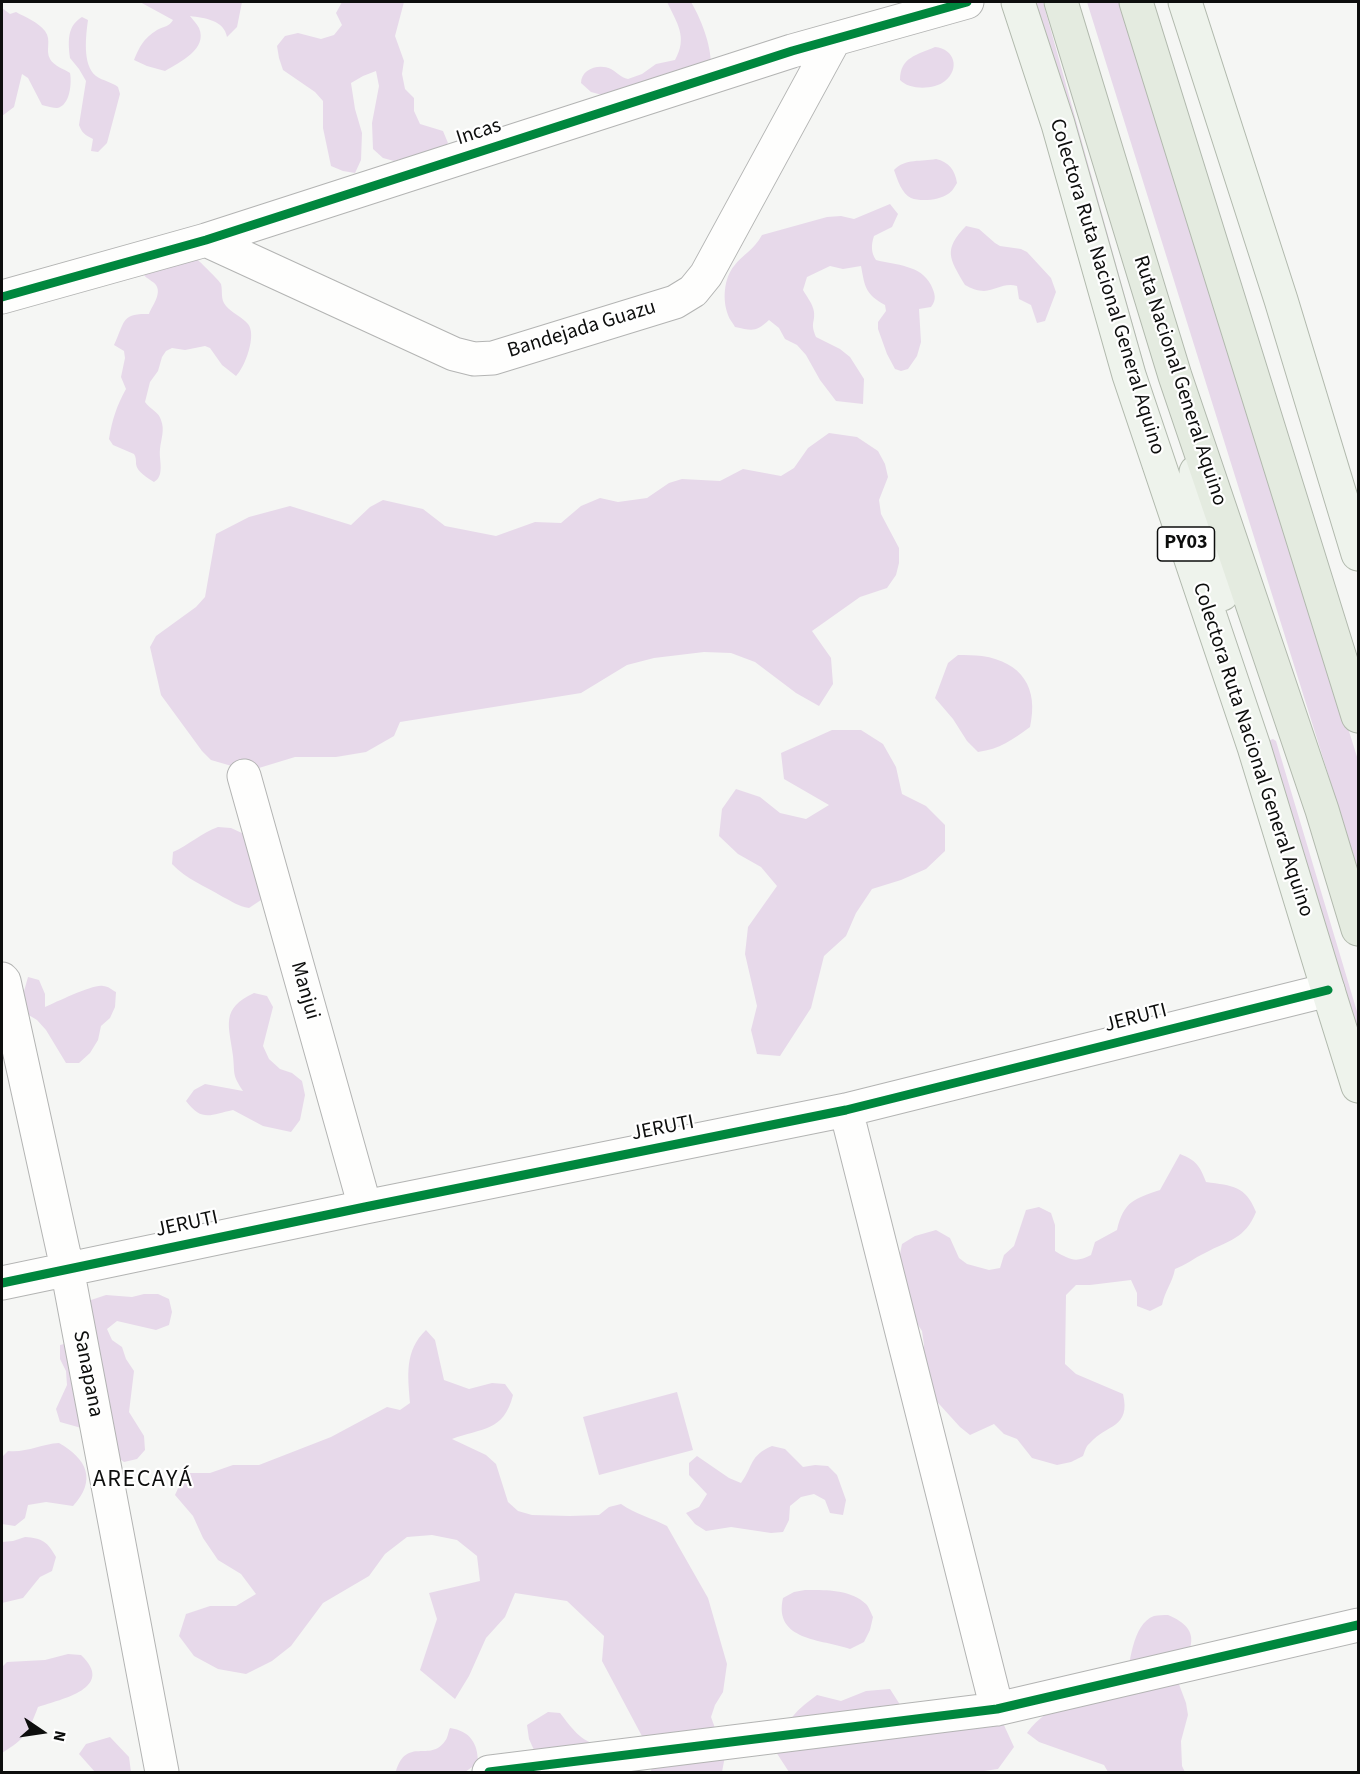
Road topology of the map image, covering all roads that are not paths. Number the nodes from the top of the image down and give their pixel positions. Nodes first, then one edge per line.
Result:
1 (967, 2) edge
2 (1018, 2) edge
3 (1061, 2) edge
4 (1136, 2) edge
5 (1185, 2) edge
6 (834, 40) junction
7 (206, 240) junction
8 (2, 297) edge
9 (1175, 376) junction
10 (1359, 554) edge
11 (1359, 716) edge
12 (1254, 747) junction
13 (244, 776) dead end
14 (1359, 929) edge
15 (2, 979) edge
16 (1328, 990) junction
17 (1359, 1086) edge
18 (846, 1110) junction
19 (364, 1207) junction
20 (67, 1268) junction
21 (2, 1283) edge
22 (1359, 1624) edge
23 (998, 1709) junction
24 (162, 1773) edge
25 (489, 1773) edge

1 - 6 street, Incas
2 - 12 main road, Colectora Ruta Nacional General Aquino / PY03
3 - 9 highway, Ruta Nacional General Aquino / PY03
4 - 11 highway
5 - 10 main road
6 - 7 street, Incas
6 - 7 street, Bandejada Guazu
7 - 8 street, Incas
9 - 12 main road
9 - 14 highway, Ruta Nacional General Aquino / PY03
12 - 16 main road, Colectora Ruta Nacional General Aquino / PY03
13 - 19 street, Manjui
15 - 20 street, Sanapana
16 - 17 main road, Colectora Ruta Nacional General Aquino / PY03
16 - 18 street, JERUTI
18 - 19 street, JERUTI
18 - 23 street
19 - 20 street, JERUTI
20 - 21 street, JERUTI
20 - 24 street, Sanapana
22 - 23 street
23 - 25 street

